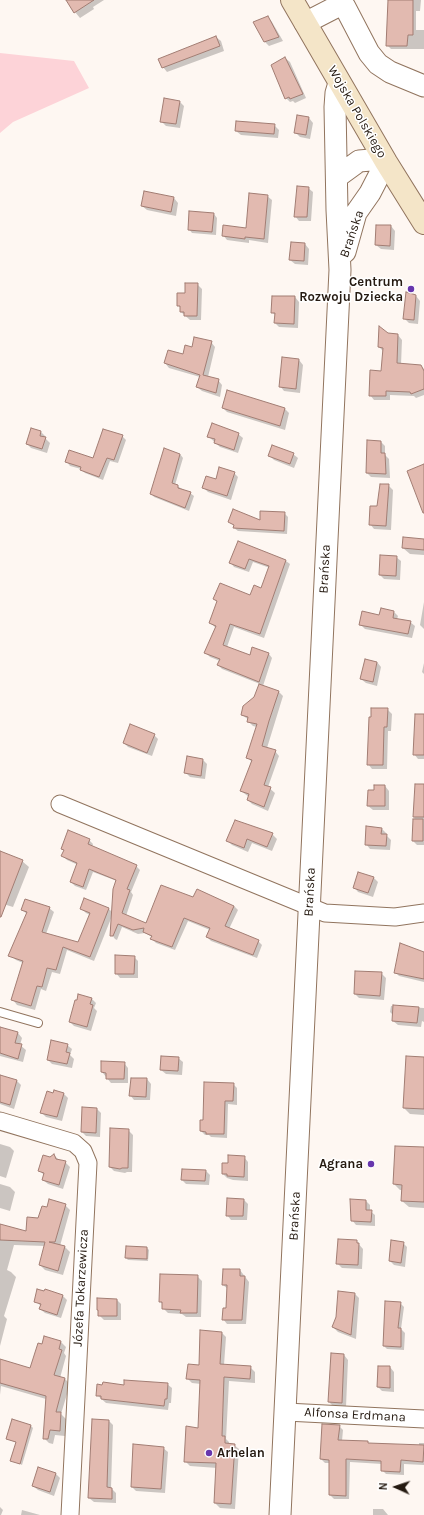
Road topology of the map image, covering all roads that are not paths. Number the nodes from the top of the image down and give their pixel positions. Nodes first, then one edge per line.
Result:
1 (292, 0) edge
2 (341, 2) edge
3 (305, 23) junction
4 (339, 83) junction
5 (424, 86) edge
6 (386, 162) junction
7 (336, 177) junction
8 (404, 192) junction
9 (370, 193) junction
10 (424, 223) edge
11 (340, 270) junction
12 (60, 804) dead end
13 (310, 907) junction
14 (424, 913) edge
15 (0, 1012) edge
16 (38, 1023) dead end
17 (0, 1121) edge
18 (286, 1412) junction
19 (424, 1419) edge
20 (70, 1515) edge
21 (280, 1515) edge

1 - 3 main road, Wojska Polskiego
2 - 3 street
2 - 5 street
3 - 4 main road, Wojska Polskiego
4 - 6 main road, Wojska Polskiego
4 - 7 street, Brańska
6 - 7 street
6 - 8 main road, Wojska Polskiego
6 - 9 street, Brańska
7 - 11 street, Brańska
8 - 9 street
8 - 10 main road, Wojska Polskiego
9 - 11 street, Brańska
11 - 13 street, Brańska
12 - 13 street
13 - 14 street
13 - 18 street, Brańska
15 - 16 lane
17 - 20 street, Józefa Tokarzewicza
18 - 19 street, Alfonsa Erdmana
18 - 21 street, Brańska

